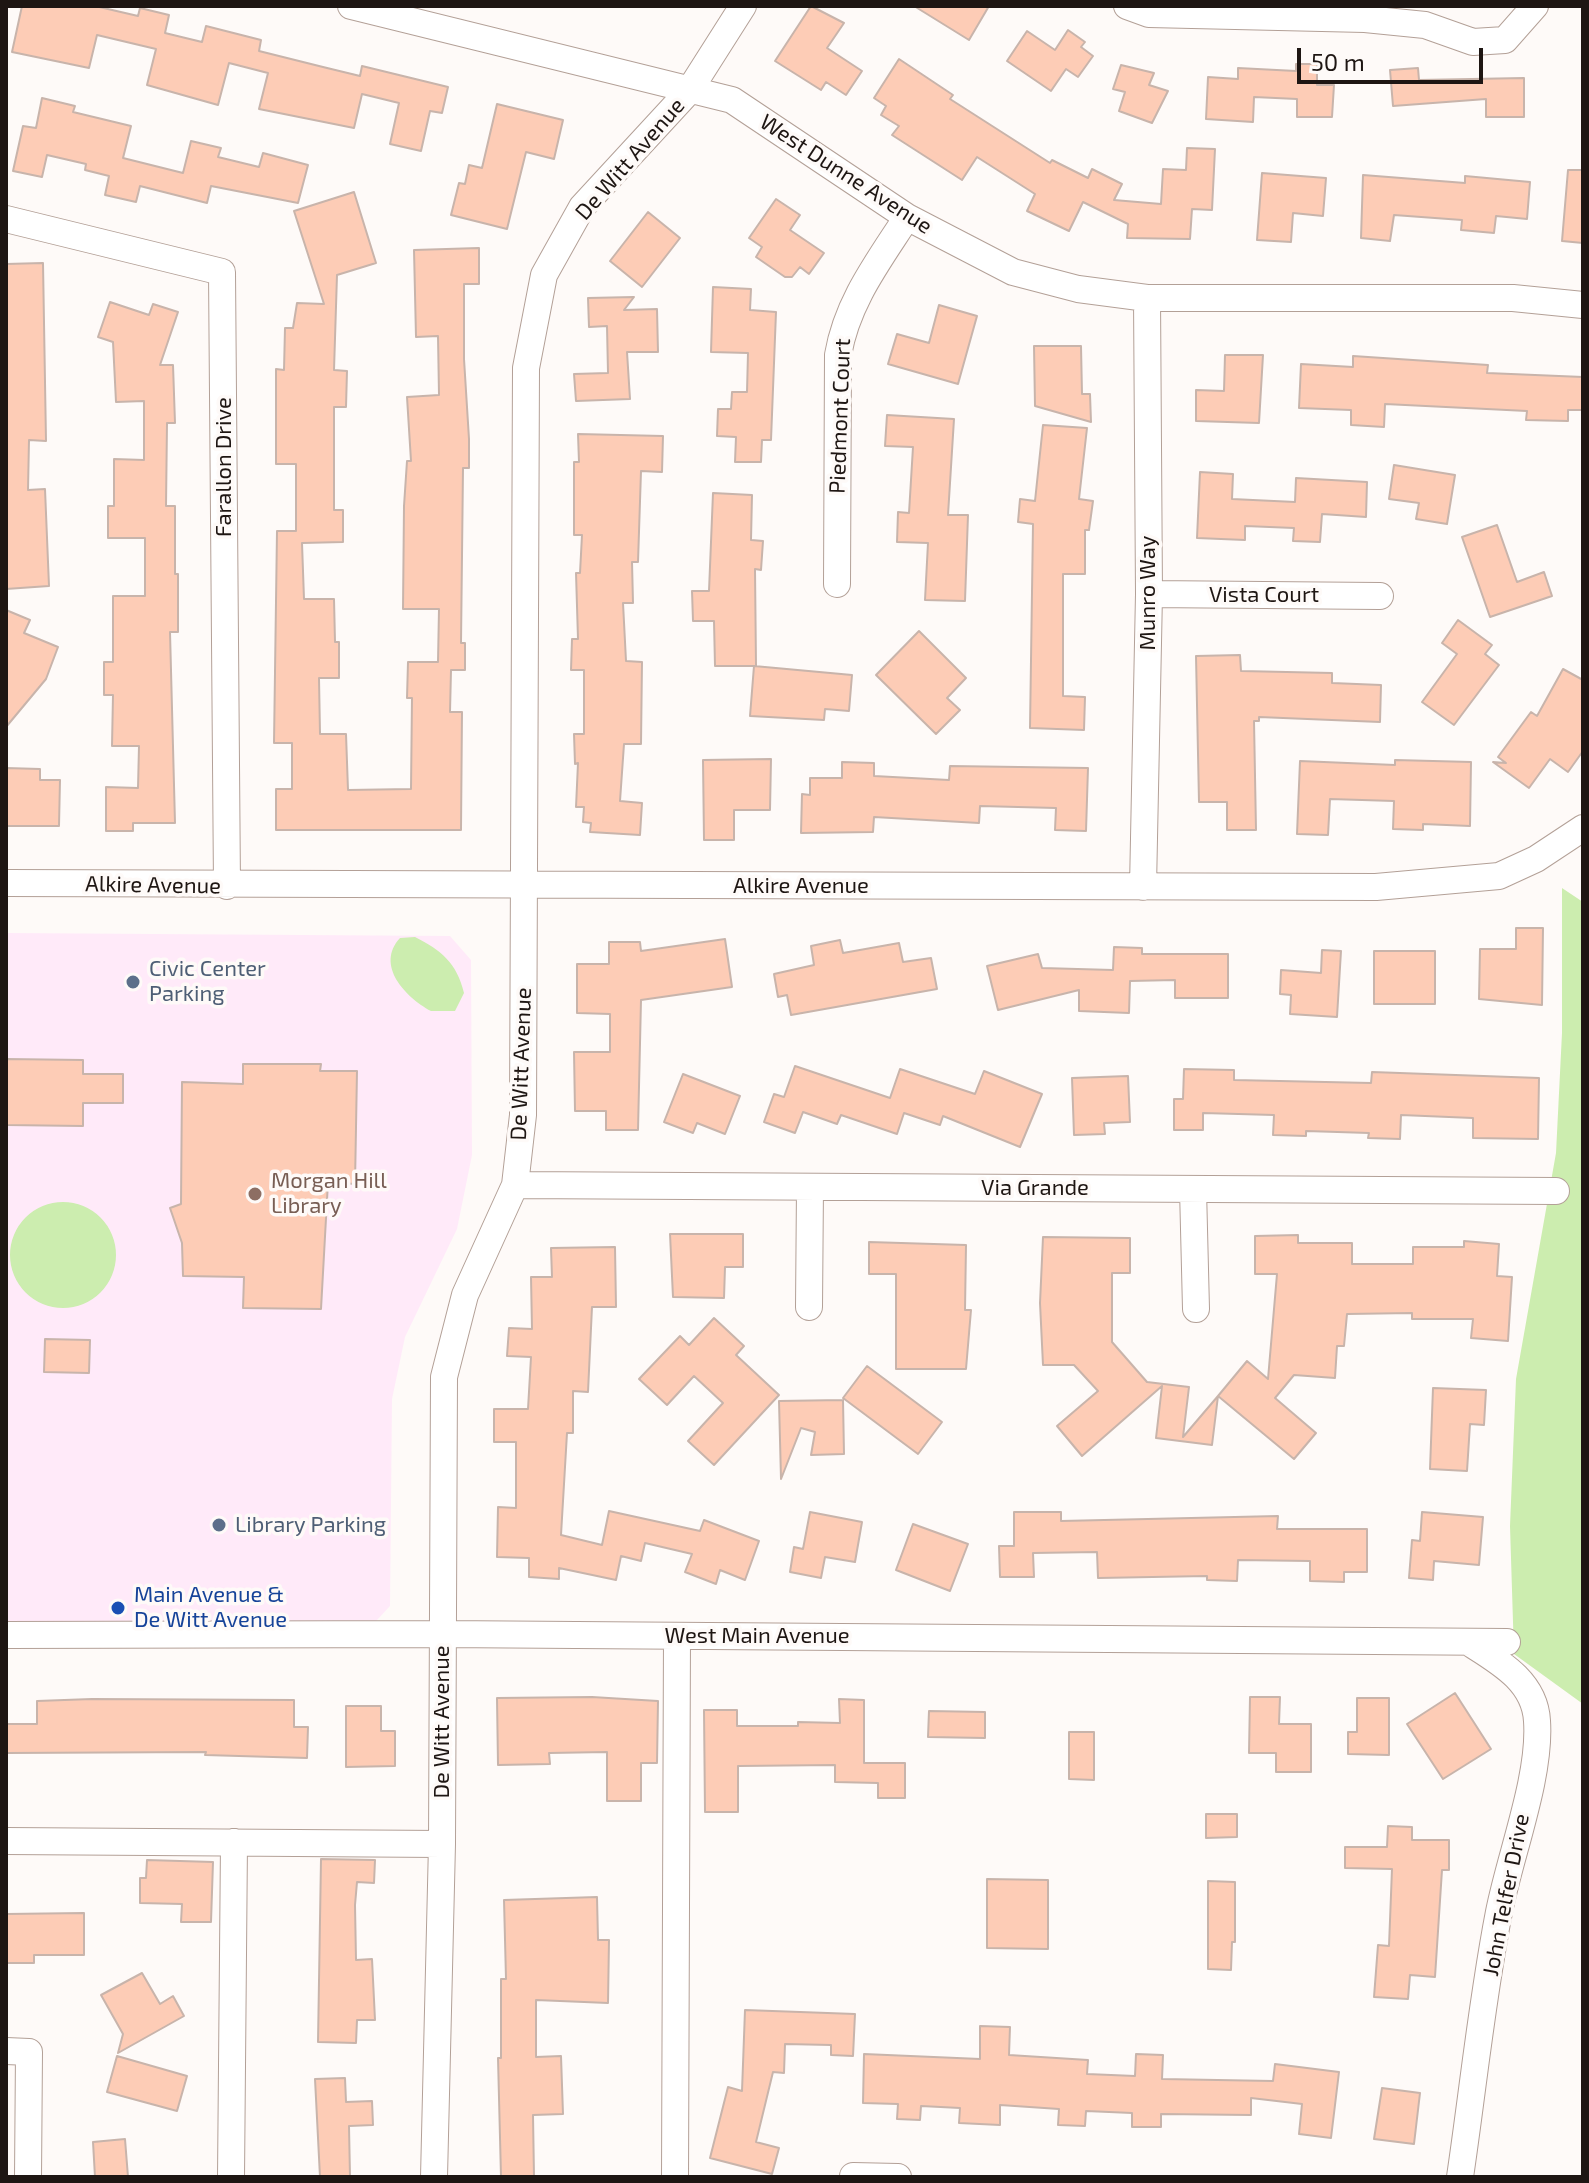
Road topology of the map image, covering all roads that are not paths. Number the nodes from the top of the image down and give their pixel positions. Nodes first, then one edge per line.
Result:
1 (351, 6) edge
2 (743, 6) edge
3 (1127, 6) edge
4 (1535, 6) edge
5 (1367, 13) edge
6 (689, 91) junction
7 (907, 217) junction
8 (6, 219) edge
9 (1147, 298) junction
10 (1583, 305) edge
11 (837, 584) dead end
12 (1149, 594) junction
13 (1380, 596) dead end
14 (1583, 828) edge
15 (6, 883) edge
16 (227, 886) junction
17 (524, 886) junction
18 (1143, 887) junction
19 (515, 1185) junction
20 (810, 1187) junction
21 (1193, 1189) junction
22 (1556, 1191) dead end
23 (809, 1307) dead end
24 (1196, 1309) dead end
25 (443, 1634) junction
26 (6, 1635) edge
27 (677, 1636) junction
28 (1468, 1642) junction
29 (1507, 1642) dead end
30 (6, 1841) edge
31 (234, 1842) junction
32 (442, 1844) junction
33 (6, 2051) edge
34 (853, 2176) edge
35 (28, 2177) edge
36 (231, 2177) edge
37 (434, 2177) edge
38 (675, 2177) edge
39 (898, 2177) edge
40 (1460, 2177) edge

1 - 6 street, West Dunne Avenue
2 - 6 street, De Witt Avenue
3 - 5 street
4 - 5 street
6 - 7 street, West Dunne Avenue
6 - 17 street, De Witt Avenue
7 - 9 street, West Dunne Avenue
7 - 11 street, Piedmont Court
8 - 16 street, Farallon Drive
9 - 10 street, West Dunne Avenue
9 - 12 street, Munro Way
12 - 13 street, Vista Court
12 - 18 street, Munro Way
14 - 18 street, Alkire Avenue
15 - 16 street, Alkire Avenue
16 - 17 street, Alkire Avenue
17 - 18 street, Alkire Avenue
17 - 19 street, De Witt Avenue
19 - 20 street, Via Grande
19 - 25 street, De Witt Avenue
20 - 21 street, Via Grande
20 - 23 street
21 - 22 street, Via Grande
21 - 24 street
25 - 26 street, West Main Avenue
25 - 27 street, West Main Avenue
25 - 32 street, De Witt Avenue
27 - 28 street, West Main Avenue
27 - 38 street
28 - 29 street, West Main Avenue
28 - 40 street, John Telfer Drive
30 - 31 street
31 - 32 street
31 - 36 street
32 - 37 street, De Witt Avenue
33 - 35 street
34 - 39 street

